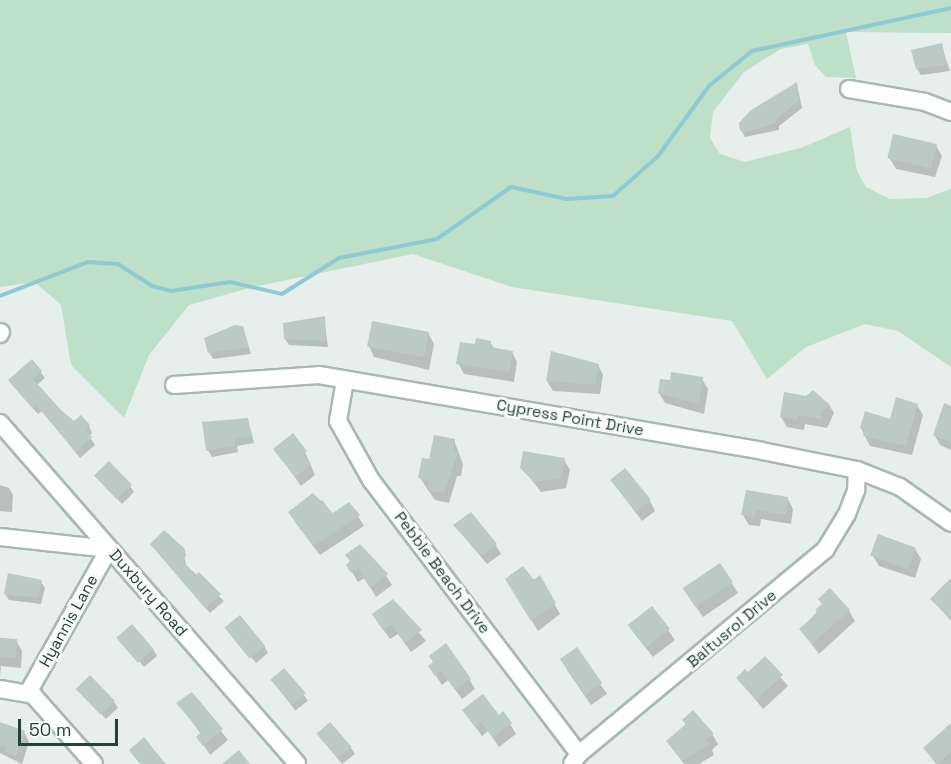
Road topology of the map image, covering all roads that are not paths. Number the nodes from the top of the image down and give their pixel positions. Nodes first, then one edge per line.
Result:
1 (849, 89) dead end
2 (951, 112) edge
3 (345, 380) junction
4 (174, 384) dead end
5 (0, 423) edge
6 (857, 470) junction
7 (951, 524) edge
8 (0, 537) edge
9 (109, 549) junction
10 (0, 689) edge
11 (28, 693) junction
12 (576, 759) edge
13 (94, 764) edge
14 (297, 764) edge

1 - 2 street
3 - 4 street, Cypress Point Drive
3 - 6 street, Cypress Point Drive
3 - 12 street, Pebble Beach Drive
5 - 9 street, Duxbury Road
6 - 7 street, Cypress Point Drive
6 - 12 street, Baltusrol Drive
8 - 9 street
9 - 11 street, Hyannis Lane
9 - 14 street, Duxbury Road
10 - 11 street
11 - 13 street

